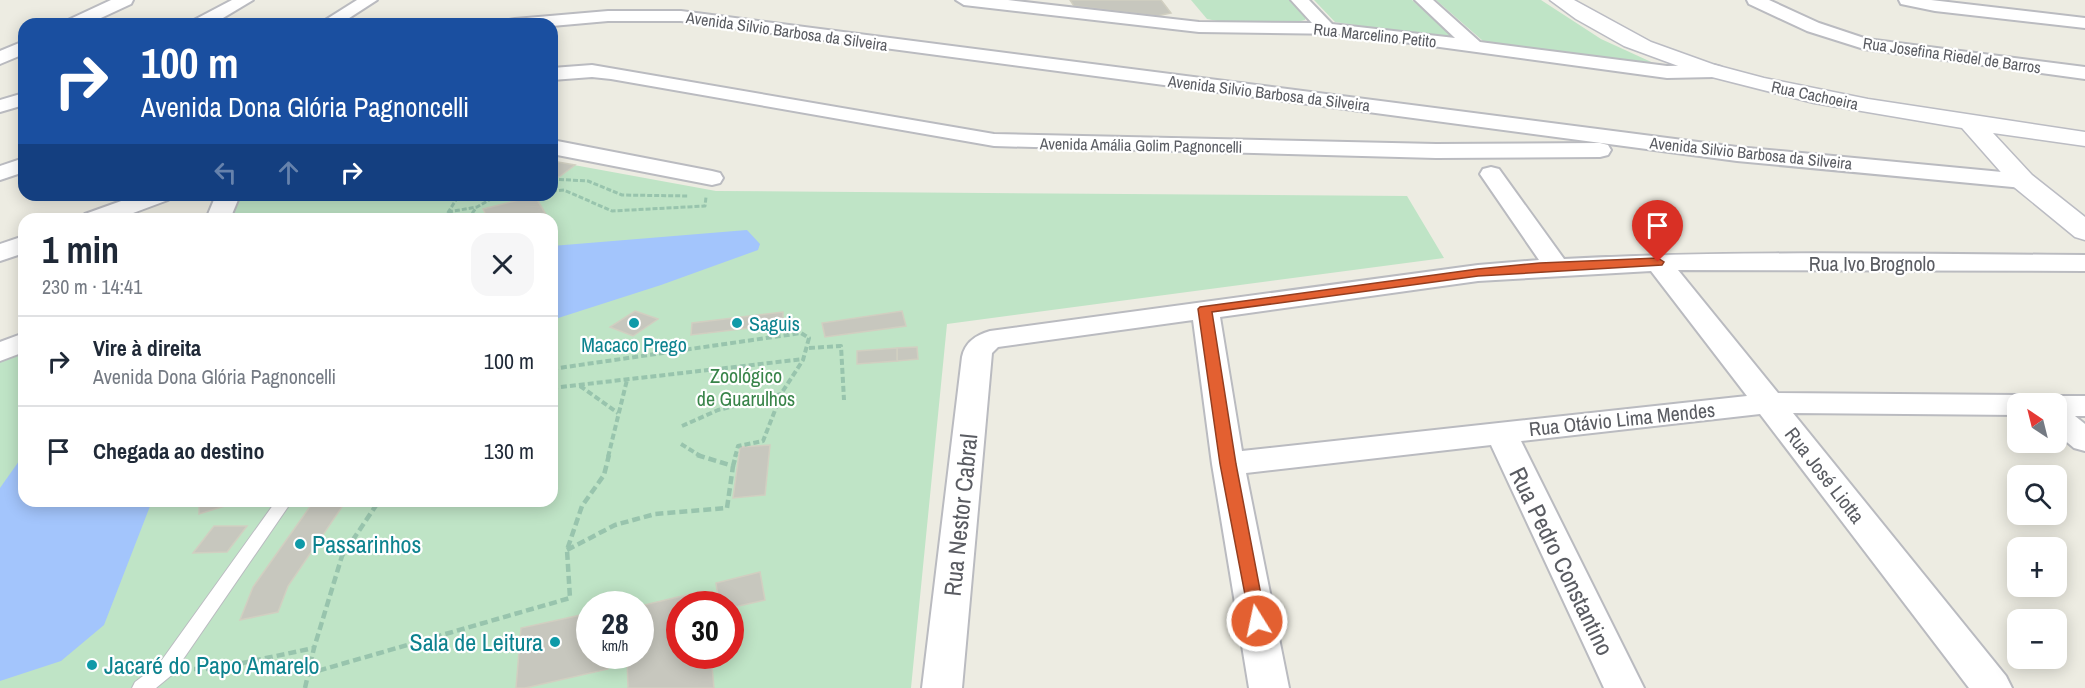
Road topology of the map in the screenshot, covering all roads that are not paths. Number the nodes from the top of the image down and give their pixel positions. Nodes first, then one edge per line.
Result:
1 (125, 0) edge
2 (245, 0) edge
3 (369, 0) edge
4 (964, 0) edge
5 (1299, 0) edge
6 (1423, 0) edge
7 (1560, 0) edge
8 (1755, 0) edge
9 (1907, 0) edge
10 (2055, 4) dead end
11 (1055, 5) edge
12 (1185, 9) dead end
13 (2085, 14) edge
14 (519, 15) edge
15 (87, 18) edge
16 (211, 18) edge
17 (338, 18) edge
18 (2085, 23) edge
19 (1199, 27) junction
20 (1326, 27) junction
21 (1474, 46) junction
22 (18, 50) edge
23 (0, 60) edge
24 (18, 62) edge
25 (1714, 71) junction
26 (2085, 73) edge
27 (558, 74) edge
28 (18, 101) edge
29 (0, 106) edge
30 (1432, 113) junction
31 (1968, 120) junction
32 (2085, 139) edge
33 (558, 149) edge
34 (1436, 151) junction
35 (1737, 154) junction
36 (18, 167) edge
37 (0, 173) edge
38 (1491, 174) dead end
39 (2023, 181) junction
40 (709, 187) road end
41 (144, 201) edge
42 (110, 213) edge
43 (2080, 224) edge
44 (18, 246) edge
45 (0, 253) edge
46 (1658, 262) junction
47 (2085, 263) edge
48 (1556, 266) junction
49 (1204, 309) junction
50 (18, 344) edge
51 (983, 344) joint
52 (0, 352) edge
53 (1769, 403) junction
54 (2007, 405) edge
55 (2067, 406) edge
56 (2085, 406) edge
57 (2067, 425) edge
58 (1501, 433) junction
59 (2085, 441) edge
60 (1228, 464) junction
61 (280, 507) edge
62 (142, 688) edge
63 (942, 688) edge
64 (1269, 688) edge
65 (1624, 688) edge
66 (1992, 688) edge

1 - 15 street
2 - 16 street
3 - 17 street
4 - 11 street, Rua Marcelino Petito
5 - 20 street
6 - 21 street
7 - 25 main road, Rua Cachoeira
8 - 26 street, Rua Josefina Riedel de Barros
9 - 18 street
10 - 13 street
11 - 19 street, Rua Marcelino Petito
12 - 19 street
14 - 30 street, Avenida Silvio Barbosa da Silveira
19 - 20 street, Rua Marcelino Petito
20 - 21 street, Rua Marcelino Petito
21 - 25 street, Rua Marcelino Petito
22 - 23 street
23 - 24 street
25 - 31 main road, Rua Cachoeira
27 - 34 street, Avenida Amália Golim Pagnoncelli
28 - 29 street
30 - 34 street
30 - 35 street, Avenida Silvio Barbosa da Silveira
31 - 32 main road, Rua Cachoeira
31 - 39 main road
33 - 40 street
34 - 35 street, Avenida Amália Golim Pagnoncelli
35 - 39 street, Avenida Silvio Barbosa da Silveira
36 - 37 street
38 - 48 street
39 - 43 main road
41 - 42 street
44 - 45 street
46 - 47 street, Rua Ivo Brognolo
46 - 48 street, Rua Ivo Brognolo
46 - 53 street, Rua José Liotta
48 - 49 street, Rua Ivo Brognolo
49 - 51 street, Rua Ivo Brognolo
49 - 60 street
50 - 52 street
51 - 63 street, Rua Nestor Cabral
53 - 54 street, Rua Otávio Lima Mendes
53 - 58 street, Rua Otávio Lima Mendes
53 - 66 street, Rua José Liotta
55 - 56 street
57 - 59 street
58 - 60 street, Rua Otávio Lima Mendes
58 - 65 street, Rua Pedro Constantino
60 - 64 street
61 - 62 lane

